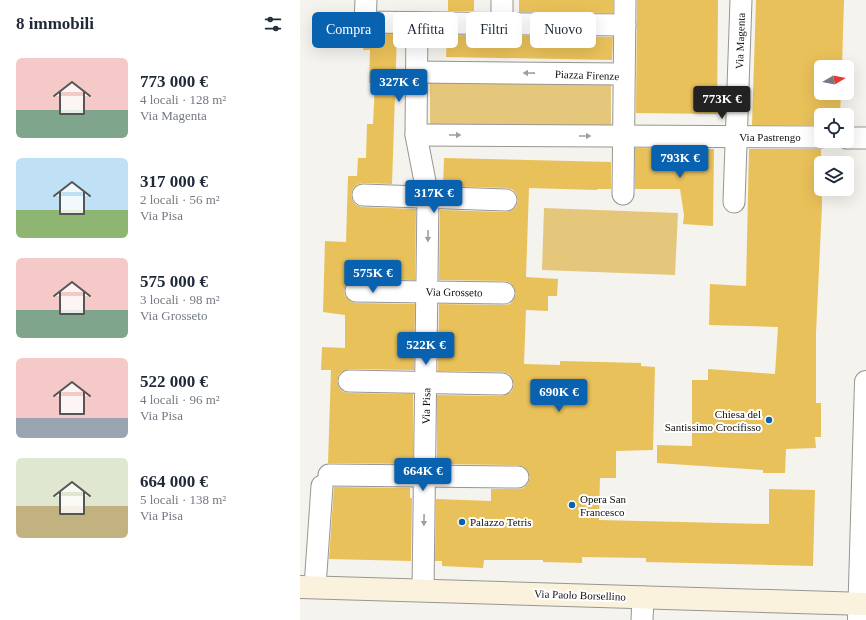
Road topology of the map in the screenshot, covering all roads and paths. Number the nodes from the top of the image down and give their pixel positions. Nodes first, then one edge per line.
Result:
1 (366, 0) edge
2 (502, 0) edge
3 (625, 0) edge
4 (741, 0) edge
5 (502, 12) edge
6 (393, 23) edge
7 (522, 24) edge
8 (625, 25) junction
9 (416, 48) edge
10 (416, 72) junction
11 (624, 74) junction
12 (416, 135) junction
13 (624, 136) junction
14 (736, 137) junction
15 (814, 137) edge
16 (854, 138) edge
17 (866, 138) edge
18 (623, 194) dead end
19 (362, 195) dead end
20 (428, 197) junction
21 (506, 200) dead end
22 (734, 202) dead end
23 (356, 291) dead end
24 (427, 292) junction
25 (504, 293) dead end
26 (349, 381) dead end
27 (426, 382) junction
28 (866, 382) edge
29 (502, 384) dead end
30 (424, 476) junction
31 (518, 477) dead end
32 (307, 587) edge
33 (423, 590) junction
34 (643, 597) junction
35 (862, 609) edge
36 (642, 620) edge

1 - 6 street
2 - 5 street
3 - 8 street
4 - 14 street, Via Magenta
7 - 8 street
8 - 11 street
9 - 10 street
11 -> 10 street, Piazza Firenze
10 - 12 street
11 - 13 street, Piazza Firenze
12 -> 13 street
12 - 20 street, Via Pisa
13 - 14 street, Via Pastrengo
13 - 18 street, Piazza Firenze
14 - 15 street, Via Pastrengo
14 - 22 street, Via Magenta
16 - 17 street
19 - 20 street
20 - 21 street
20 -> 24 street, Via Pisa
23 - 24 street, Via Grosseto
24 - 25 street, Via Grosseto
24 - 27 street, Via Pisa
26 - 27 street
27 - 29 street
27 - 30 street, Via Pisa
28 - 35 street
30 - 31 street
30 - 32 street
30 -> 33 street, Via Pisa
32 - 33 main road, Via Paolo Borsellino
33 - 34 main road, Via Paolo Borsellino
34 - 35 main road, Via Paolo Borsellino
34 - 36 street

